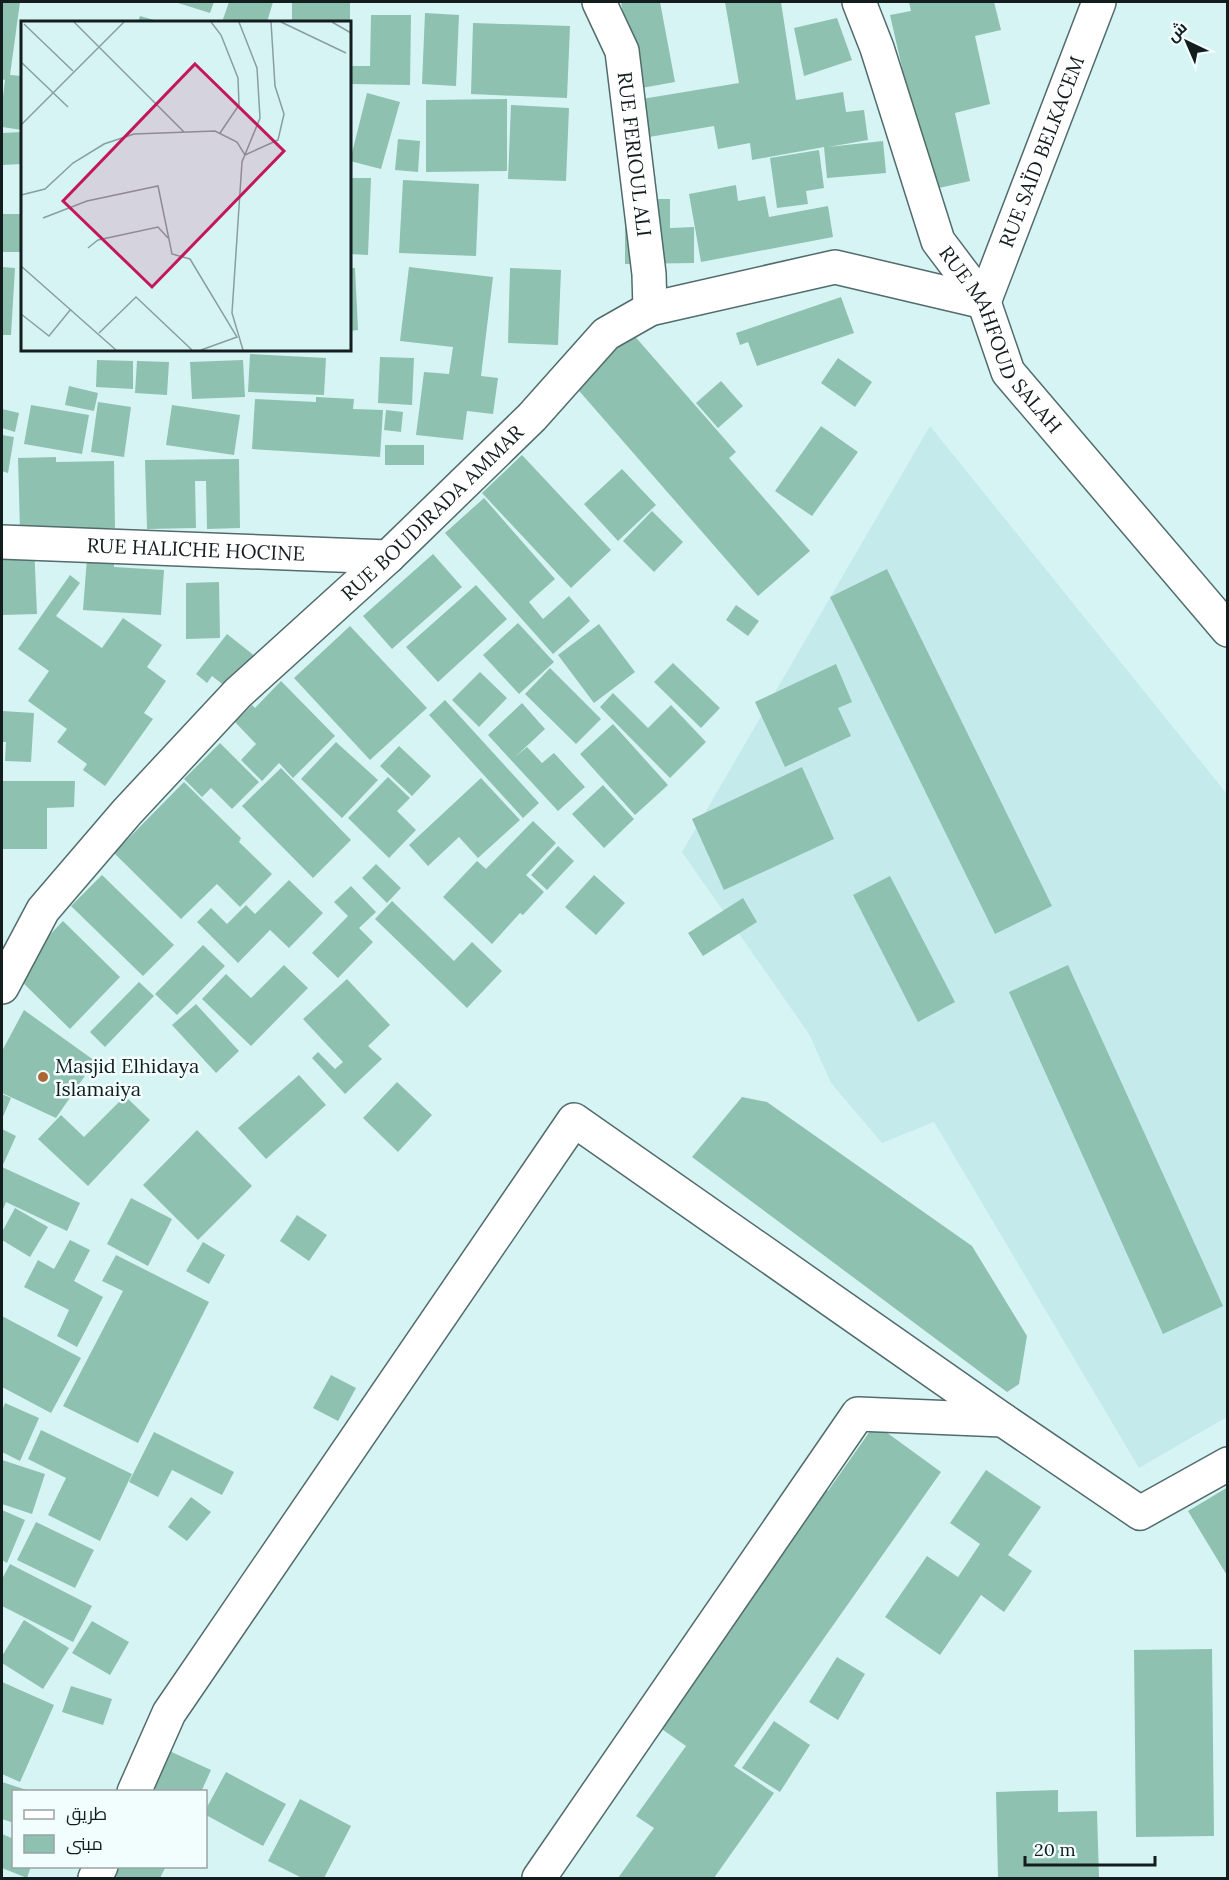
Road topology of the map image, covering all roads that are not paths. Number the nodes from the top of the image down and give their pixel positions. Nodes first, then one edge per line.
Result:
1 (599, 2) edge
2 (859, 2) edge
3 (1099, 2) edge
4 (984, 302) junction
5 (650, 309) junction
6 (2, 542) edge
7 (388, 557) junction
8 (1227, 630) edge
9 (2, 987) edge
10 (1004, 1420) junction
11 (1227, 1464) edge
12 (134, 1790) edge
13 (539, 1878) edge

1 - 5 street, RUE FERIOUL ALI
2 - 4 street, RUE MAHFOUD SALAH
3 - 4 street, RUE SAÏD BELKACEM
4 - 5 street, RUE BOUDJRADA AMMAR
4 - 8 street, RUE MAHFOUD SALAH
5 - 7 street, RUE BOUDJRADA AMMAR
6 - 7 street, RUE HALICHE HOCINE
7 - 9 street, RUE BOUDJRADA AMMAR
10 - 11 street
10 - 12 street
10 - 13 street

